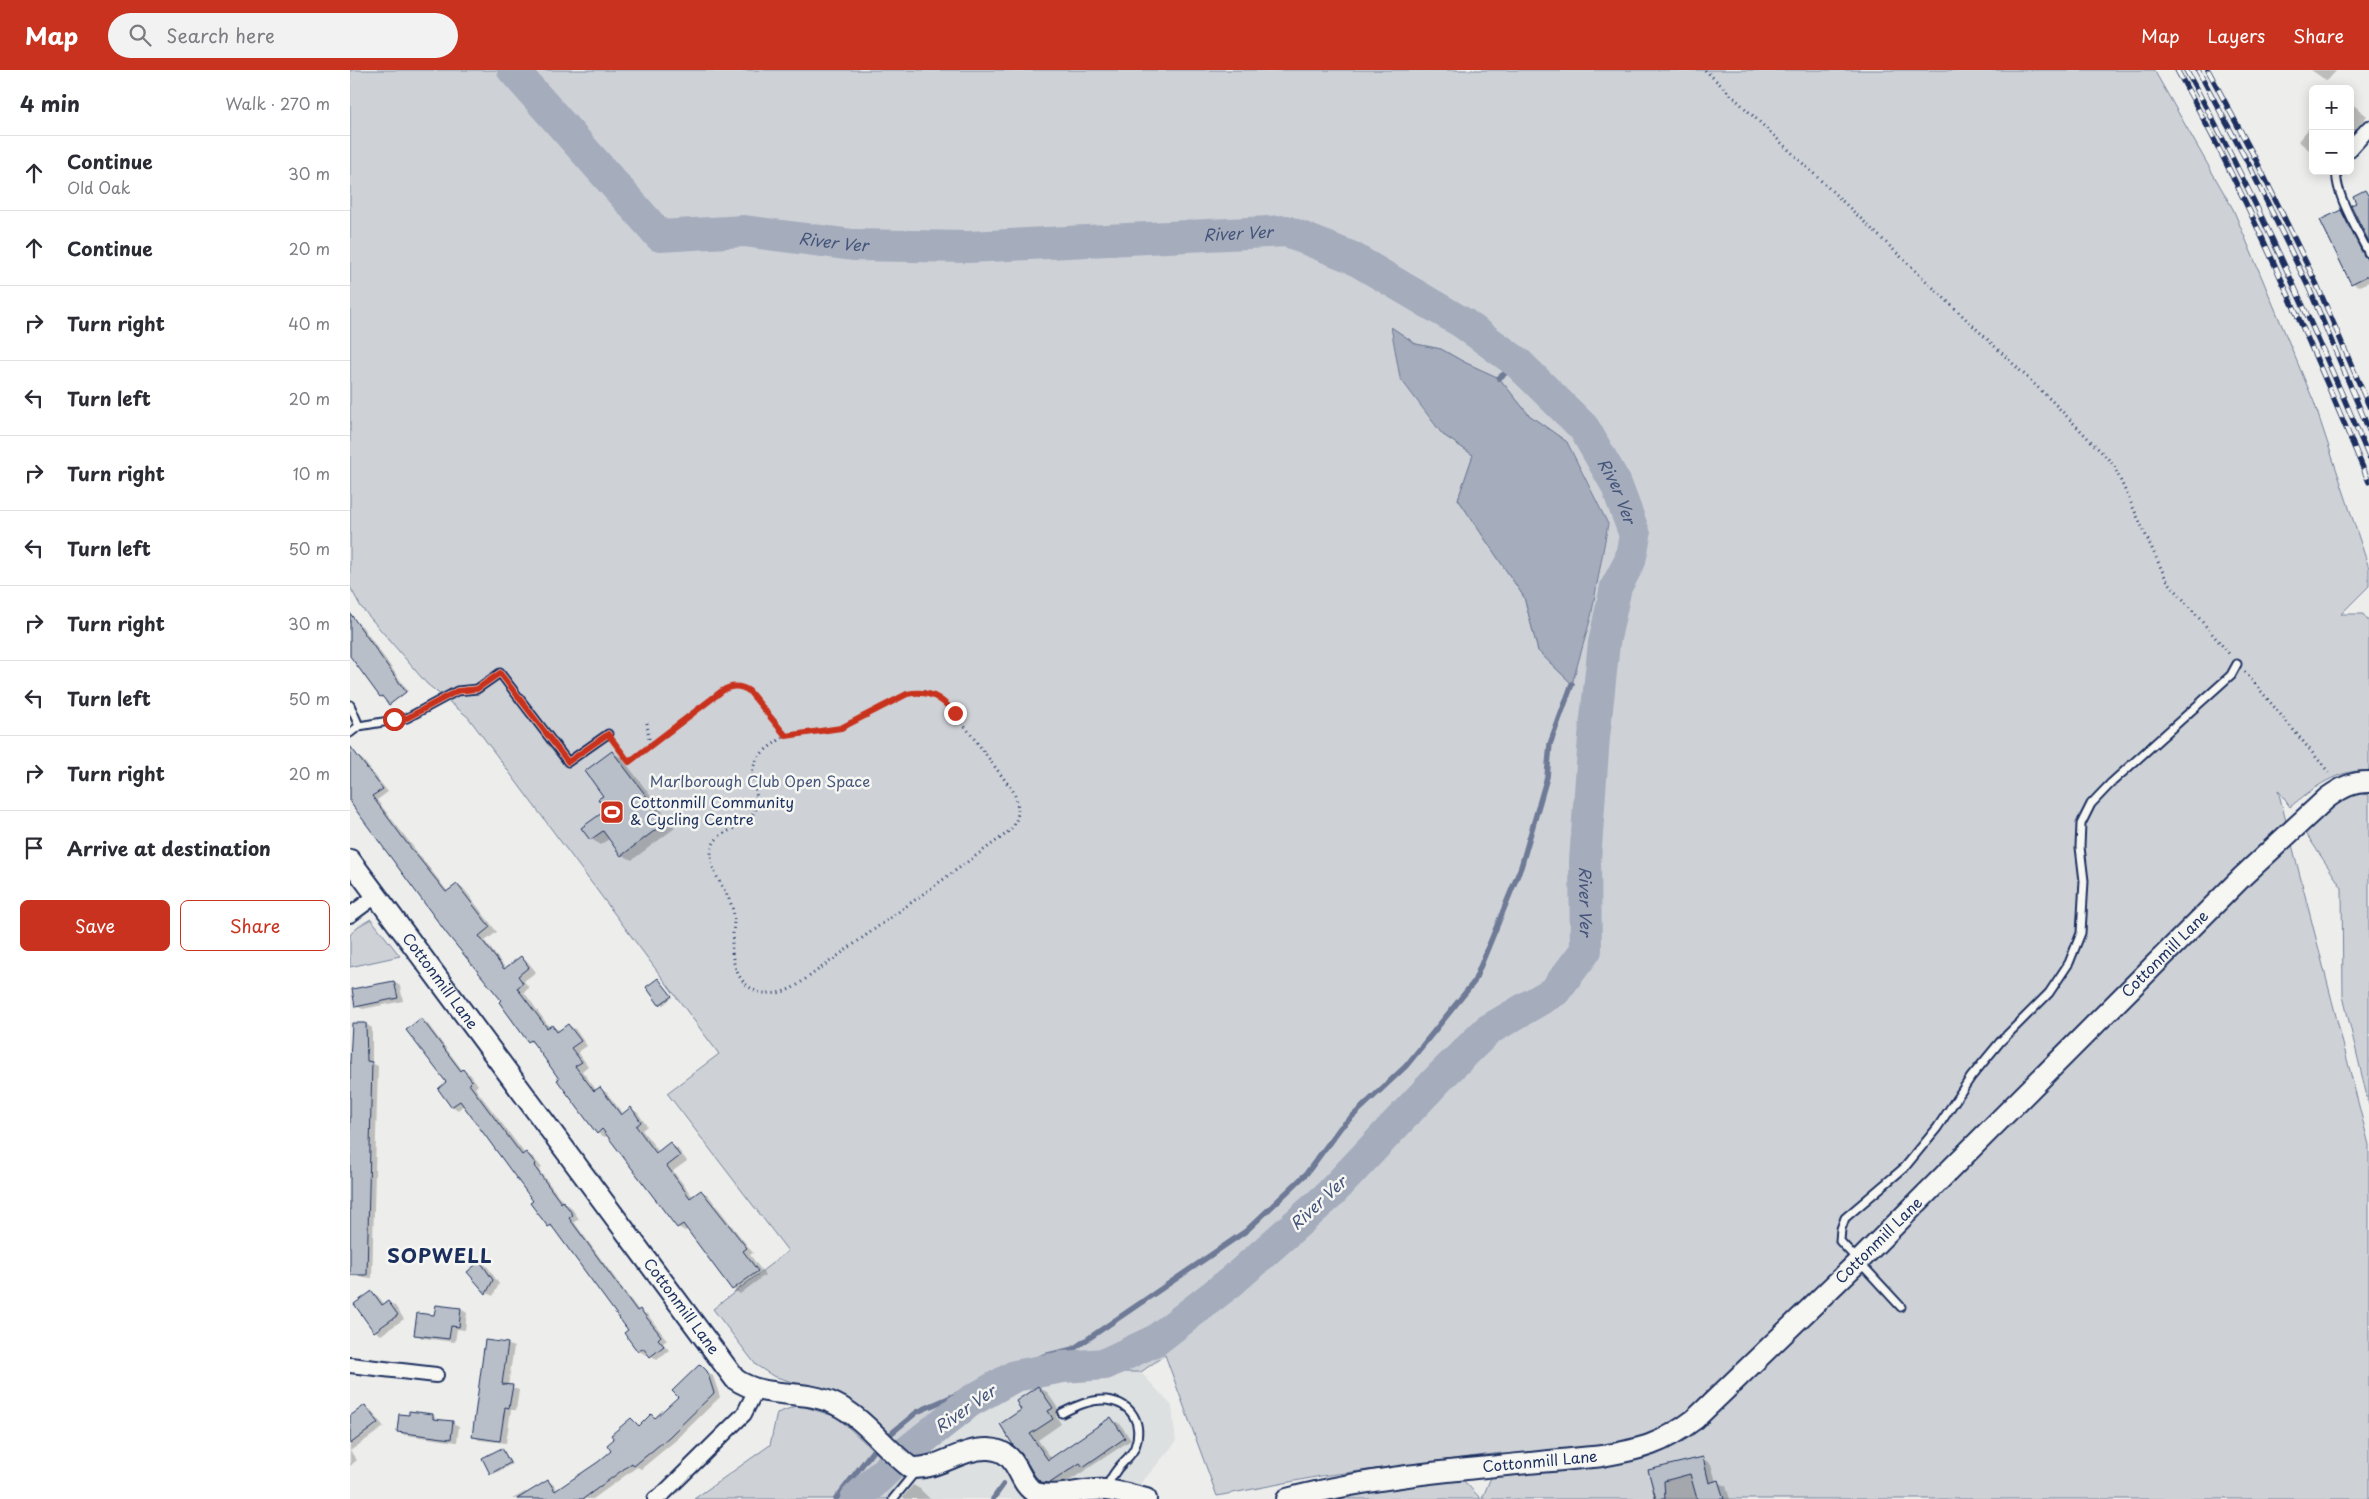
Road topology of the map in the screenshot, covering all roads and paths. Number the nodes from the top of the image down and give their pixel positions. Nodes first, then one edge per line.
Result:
1 (1705, 70) edge
2 (2369, 128) edge
3 (2354, 145) edge
4 (2336, 175) edge
5 (2369, 254) edge
6 (2237, 664) junction
7 (350, 705) edge
8 (647, 723) dead end
9 (359, 726) junction
10 (350, 732) edge
11 (608, 734) joint
12 (786, 736) junction
13 (650, 747) junction
14 (2369, 782) edge
15 (2342, 788) junction
16 (350, 860) edge
17 (377, 895) junction
18 (350, 915) edge
19 (1859, 1261) junction
20 (1901, 1307) dead end
21 (350, 1366) edge
22 (436, 1375) dead end
23 (756, 1390) junction
24 (1062, 1413) dead end
25 (912, 1467) junction
26 (1105, 1490) junction
27 (655, 1499) edge
28 (894, 1499) edge
29 (1146, 1499) edge
30 (1287, 1499) edge

1 - 6 path
2 - 3 street
4 - 5 lane
6 - 15 path
6 - 19 lane
7 - 9 lane
8 - 13 path
9 - 10 lane
9 - 11 lane
11 - 13 path
12 - 12 path
12 - 13 path
14 - 15 street, Cottonmill Lane
15 - 19 street, Cottonmill Lane
16 - 17 street, Cottonmill Lane
17 - 18 street
17 - 23 street, Cottonmill Lane
19 - 20 lane
19 - 30 street, Cottonmill Lane
21 - 22 street
23 - 25 street, Cottonmill Lane
23 - 27 street
24 - 26 lane
25 - 26 street
25 - 28 lane
26 - 29 street

